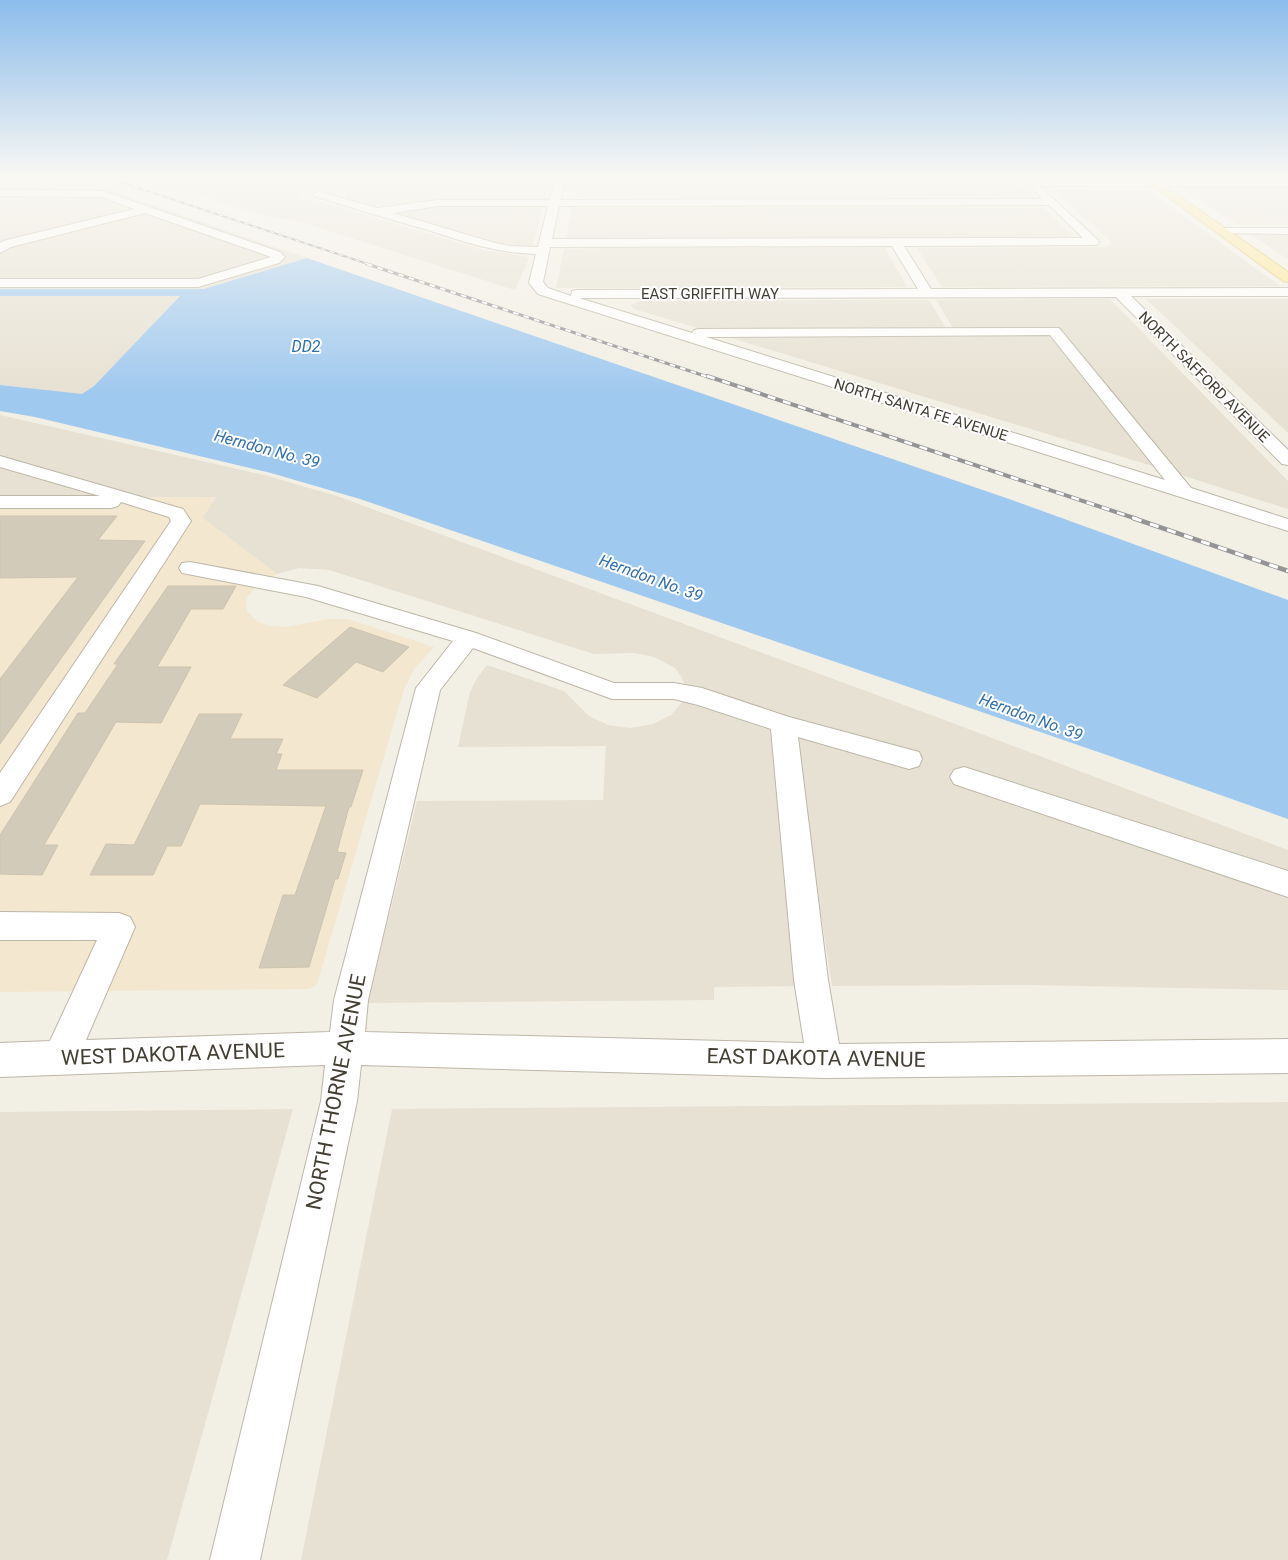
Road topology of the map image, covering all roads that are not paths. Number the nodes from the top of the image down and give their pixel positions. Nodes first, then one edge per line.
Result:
1 (545, 247) edge
2 (258, 248) edge
3 (899, 248) edge
4 (1247, 248) edge
5 (1288, 278) edge
6 (0, 283) edge
7 (1288, 292) edge
8 (926, 293) junction
9 (1120, 293) junction
10 (553, 296) junction
11 (674, 333) junction
12 (1288, 460) edge
13 (0, 461) edge
14 (1185, 493) junction
15 (0, 502) edge
16 (142, 502) junction
17 (1288, 525) edge
18 (190, 568) dead end
19 (468, 638) junction
20 (783, 724) junction
21 (909, 760) dead end
22 (964, 777) dead end
23 (0, 795) edge
24 (1288, 884) edge
25 (0, 926) edge
26 (345, 1048) junction
27 (1288, 1056) edge
28 (60, 1059) junction
29 (0, 1060) edge
30 (824, 1061) junction
31 (235, 1560) edge

1 - 10 street
2 - 6 street
3 - 8 street
4 - 5 main road
7 - 9 street, EAST GRIFFITH WAY
8 - 9 street, EAST GRIFFITH WAY
8 - 10 street, EAST GRIFFITH WAY
9 - 12 street, NORTH SAFFORD AVENUE
10 - 11 street, NORTH SANTA FE AVENUE
11 - 14 street, NORTH SANTA FE AVENUE
11 - 14 street
13 - 16 street
14 - 17 street, NORTH SANTA FE AVENUE
15 - 16 street
16 - 23 street
18 - 19 street
19 - 20 street
19 - 26 street, NORTH THORNE AVENUE
20 - 21 street
20 - 30 street
22 - 24 street
25 - 28 street
26 - 28 street, WEST DAKOTA AVENUE
26 - 30 street, EAST DAKOTA AVENUE
26 - 31 street, NORTH THORNE AVENUE
27 - 30 street, EAST DAKOTA AVENUE
28 - 29 street, WEST DAKOTA AVENUE

